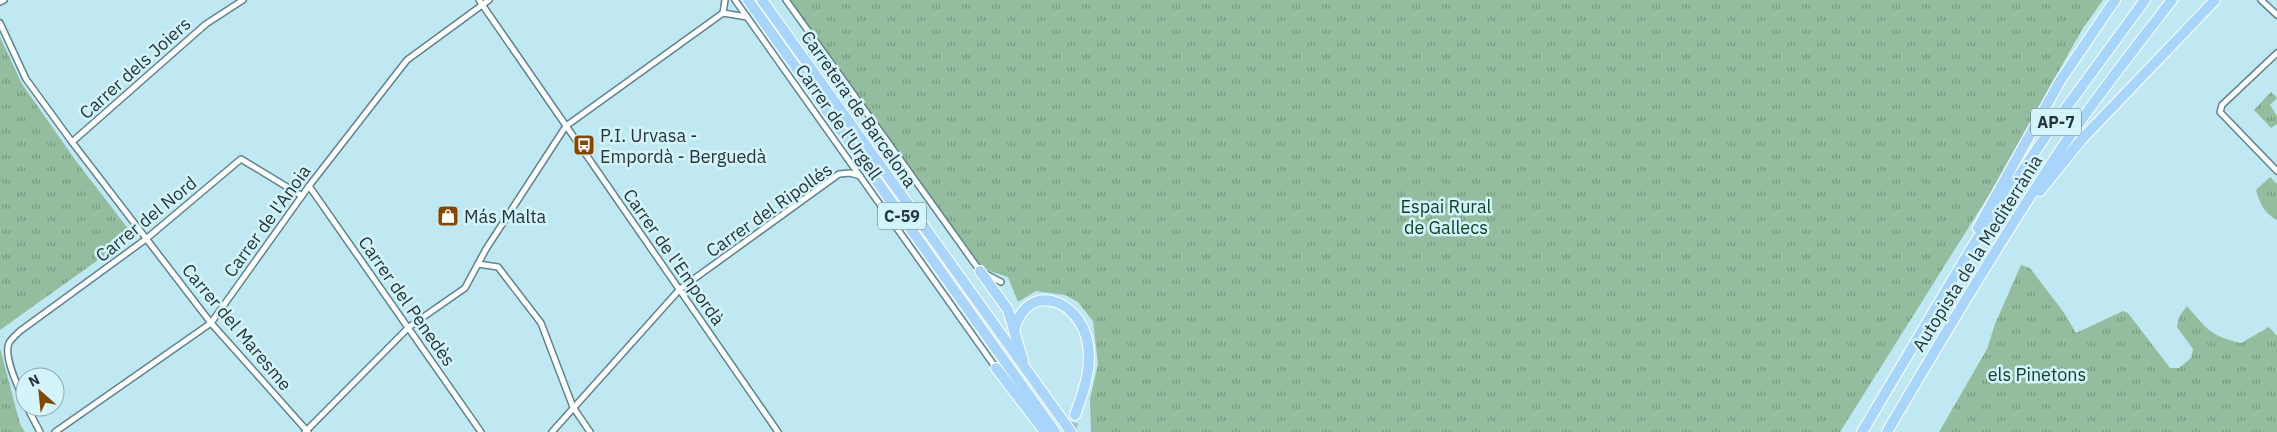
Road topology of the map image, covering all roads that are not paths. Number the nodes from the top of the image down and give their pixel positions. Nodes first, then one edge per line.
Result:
1 (4, 0) edge
2 (243, 0) edge
3 (488, 0) edge
4 (725, 0) edge
5 (735, 0) edge
6 (748, 0) edge
7 (762, 0) edge
8 (786, 0) edge
9 (2115, 0) edge
10 (2146, 0) edge
11 (2172, 0) edge
12 (2215, 0) edge
13 (2261, 0) edge
14 (0, 2) edge
15 (481, 2) edge
16 (723, 13) junction
17 (2277, 15) edge
18 (747, 17) junction
19 (0, 23) edge
20 (2277, 53) edge
21 (566, 126) junction
22 (72, 142) junction
23 (2277, 171) edge
24 (861, 176) junction
25 (309, 186) junction
26 (302, 196) junction
27 (2006, 235) junction
28 (146, 239) junction
29 (1972, 247) junction
30 (478, 264) junction
31 (980, 271) junction
32 (1001, 282) dead end
33 (680, 289) junction
34 (211, 323) junction
35 (409, 327) junction
36 (1014, 332) junction
37 (996, 368) junction
38 (15, 378) edge
39 (1034, 382) junction
40 (573, 407) junction
41 (1075, 416) tunnel mouth
42 (32, 417) edge
43 (553, 431) edge
44 (40, 432) edge
45 (55, 432) edge
46 (307, 432) edge
47 (481, 432) edge
48 (590, 432) edge
49 (778, 432) edge
50 (1040, 432) edge
51 (1045, 432) edge
52 (1056, 432) edge
53 (1071, 432) edge
54 (1862, 432) edge
55 (1887, 432) edge

1 - 14 street
2 - 22 street, Carrer dels Joiers
3 - 15 street
4 - 16 street
5 - 18 street, Carrer de l'Urgell
6 - 52 highway, Carretera de Barcelona / C-59
7 - 39 highway, Carretera de Barcelona / C-59
8 - 31 street
9 - 29 highway
10 - 29 highway, Autopista de la Mediterrània / AP-7
11 - 27 highway, Autopista de la Mediterrània / AP-7
12 - 27 highway
13 - 17 street
15 - 21 street, Carrer de l'Empordà
15 - 25 street, Carrer de l'Anoia
16 - 18 street
16 - 21 street
18 - 24 street, Carrer de l'Urgell
19 - 22 street, Carrer del Maresme
20 - 23 street
21 - 30 street
21 - 33 street, Carrer de l'Empordà
22 - 28 street, Carrer del Maresme
24 - 33 street, Carrer del Ripollés
24 - 37 street, Carrer de l'Urgell
25 - 26 street, Carrer de l'Anoia
25 - 35 street, Carrer del Penedès
26 - 28 street, Carrer del Nord
26 - 34 street, Carrer de l'Anoia
27 - 55 highway, Autopista de la Mediterrània / AP-7
28 - 34 street, Carrer del Maresme
28 - 38 street, Carrer del Nord
29 - 54 highway, Autopista de la Mediterrània / AP-7
30 - 35 street
30 - 40 street
31 - 32 street
31 - 36 highway
33 - 40 street, Carrer del Ripollés
33 - 49 street, Carrer de l'Empordà
34 - 45 street, Carrer de l'Anoia
34 - 46 street, Carrer del Maresme
35 - 46 street
35 - 47 street, Carrer del Penedès
36 - 39 highway
36 - 41 highway
37 - 50 street, Carrer de l'Urgell
37 - 51 highway
39 - 53 highway, Carretera de Barcelona / C-59
40 - 43 street, Carrer del Ripollés
40 - 48 street
42 - 44 street

